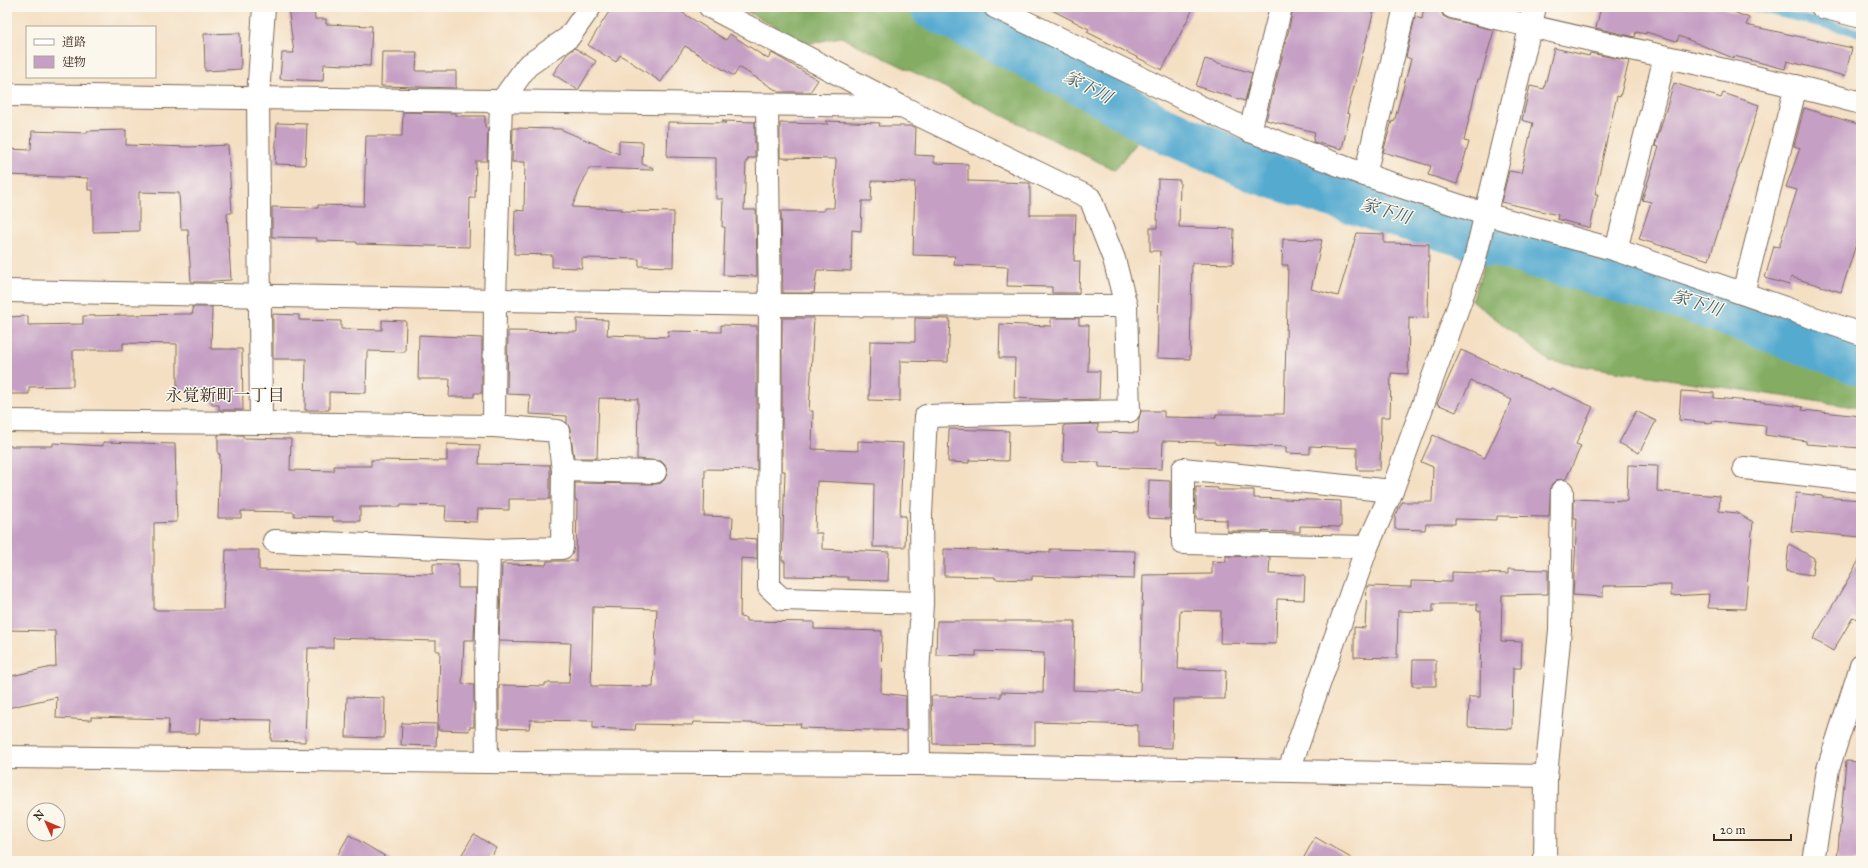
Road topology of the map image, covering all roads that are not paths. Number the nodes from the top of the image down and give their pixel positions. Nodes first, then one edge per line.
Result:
1 (264, 7) edge
2 (590, 7) edge
3 (710, 7) edge
4 (995, 7) edge
5 (1281, 7) edge
6 (1406, 7) edge
7 (1452, 7) edge
8 (1822, 7) edge
9 (1532, 17) edge
10 (1861, 17) edge
11 (1665, 57) junction
12 (1796, 86) junction
13 (7, 95) edge
14 (258, 97) junction
15 (502, 102) junction
16 (1861, 103) edge
17 (767, 105) junction
18 (900, 106) junction
19 (1250, 131) junction
20 (1365, 175) junction
21 (1485, 214) junction
22 (1616, 250) junction
23 (7, 291) edge
24 (1743, 293) junction
25 (261, 296) junction
26 (495, 300) junction
27 (770, 305) junction
28 (1126, 306) junction
29 (1860, 331) edge
30 (7, 421) edge
31 (261, 423) junction
32 (494, 426) junction
33 (1744, 468) dead end
34 (563, 470) junction
35 (655, 472) dead end
36 (1861, 481) edge
37 (1392, 491) junction
38 (1562, 491) dead end
39 (274, 541) dead end
40 (1367, 547) junction
41 (489, 550) junction
42 (922, 603) junction
43 (1861, 666) edge
44 (7, 757) edge
45 (487, 762) junction
46 (919, 764) junction
47 (1289, 770) junction
48 (1546, 776) junction
49 (1545, 861) edge
50 (1812, 861) edge

1 - 14 street
2 - 15 street
3 - 18 street
4 - 19 street
5 - 19 street
6 - 20 street
7 - 9 street
8 - 10 street
9 - 11 street
9 - 21 street
11 - 12 street
11 - 22 street
12 - 16 street
12 - 24 street
13 - 14 street
14 - 15 street
14 - 25 street
15 - 17 street
15 - 26 street
17 - 18 street
17 - 27 street
18 - 28 street
19 - 20 street
20 - 21 street
21 - 22 street
21 - 37 street
22 - 24 street
23 - 25 street
24 - 29 street
25 - 26 street
25 - 31 street
26 - 27 street
26 - 32 street
27 - 28 street
27 - 42 street
28 - 42 street
30 - 31 street
31 - 32 street
32 - 34 street
33 - 36 street
34 - 35 street
34 - 41 street
37 - 40 street
37 - 40 street
38 - 48 street
39 - 41 street
40 - 47 street
41 - 45 street
42 - 46 street
43 - 50 street
44 - 45 street
45 - 46 street
46 - 47 street
47 - 48 street
48 - 49 street

